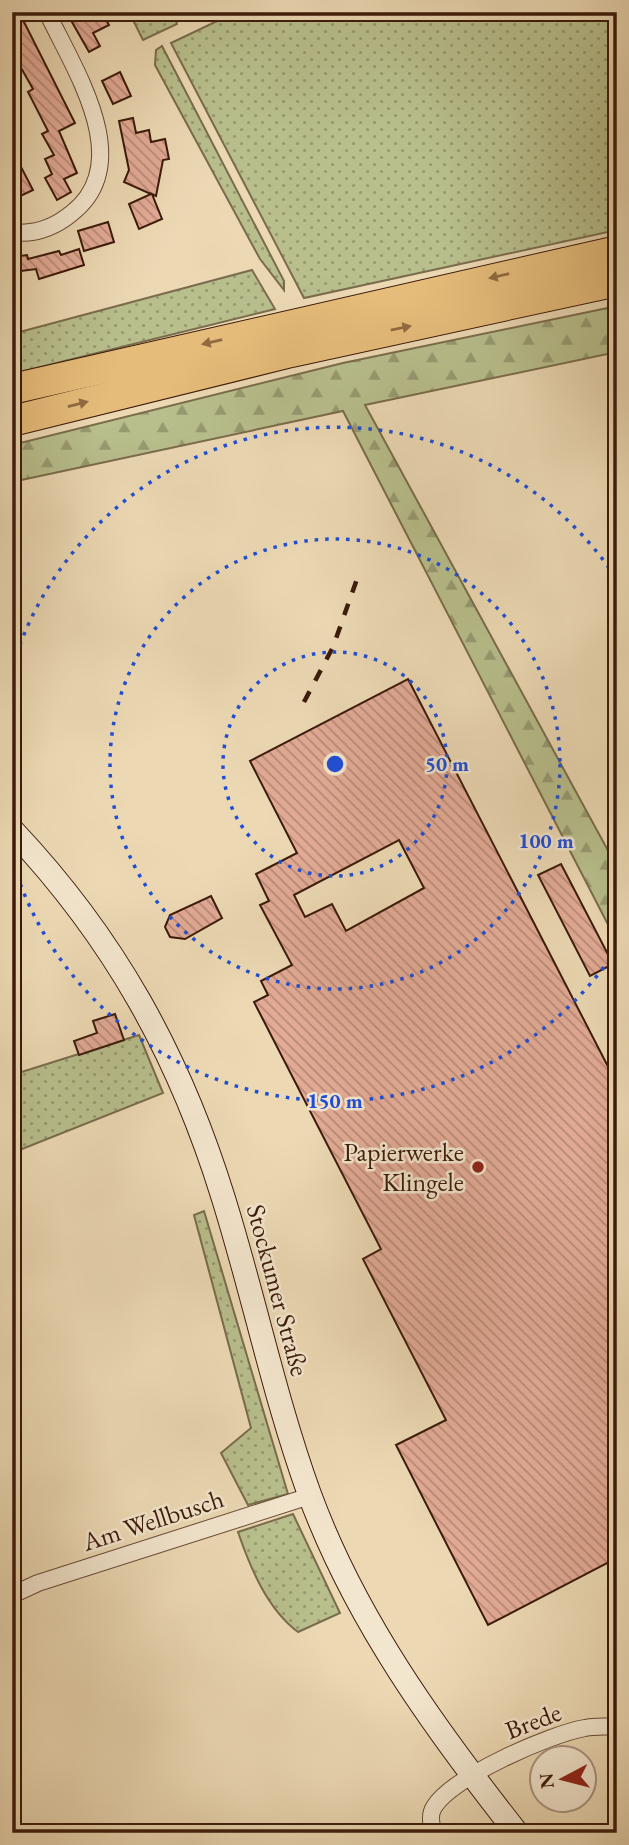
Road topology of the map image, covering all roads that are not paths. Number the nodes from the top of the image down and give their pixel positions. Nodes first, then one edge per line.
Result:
1 (47, 12) edge
2 (12, 232) edge
3 (617, 251) edge
4 (617, 281) edge
5 (328, 329) junction
6 (285, 339) junction
7 (12, 389) edge
8 (12, 421) edge
9 (12, 830) edge
10 (310, 1496) junction
11 (12, 1595) edge
12 (617, 1726) edge
13 (472, 1778) junction
14 (434, 1833) edge
15 (517, 1833) edge

1 - 2 street
3 -> 5 highway
5 -> 4 highway
5 - 6 highway
6 -> 7 highway
8 -> 6 highway
9 - 10 main road, Stockumer Straße
10 - 11 street, Am Wellbusch
10 - 13 main road, Stockumer Straße
12 - 13 street, Brede
13 - 14 street
13 - 15 main road, Stockumer Straße

